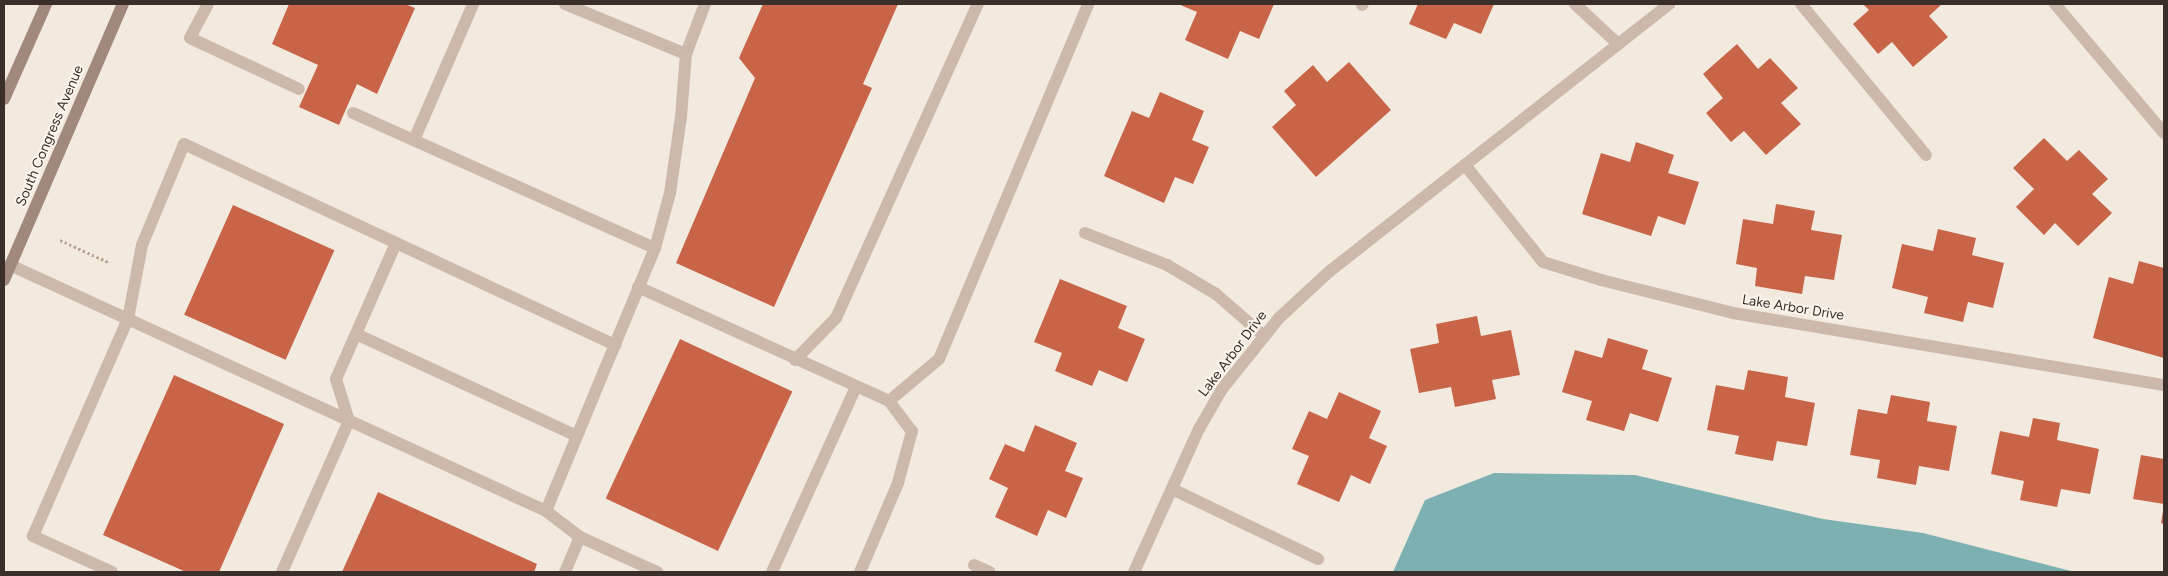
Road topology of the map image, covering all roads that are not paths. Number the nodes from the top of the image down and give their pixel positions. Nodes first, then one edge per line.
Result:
1 (46, 4) edge
2 (123, 4) edge
3 (208, 4) edge
4 (473, 4) edge
5 (565, 4) edge
6 (705, 4) edge
7 (978, 4) edge
8 (1088, 4) edge
9 (1575, 4) edge
10 (1670, 4) edge
11 (1801, 4) edge
12 (2055, 4) edge
13 (1618, 44) junction
14 (686, 54) junction
15 (298, 88) dead end
16 (4, 99) edge
17 (353, 113) dead end
18 (2164, 133) edge
19 (414, 140) junction
20 (1926, 155) dead end
21 (1465, 165) junction
22 (1085, 233) dead end
23 (396, 242) junction
24 (655, 248) junction
25 (10, 265) junction
26 (4, 280) edge
27 (638, 288) junction
28 (128, 319) junction
29 (356, 334) junction
30 (1263, 334) junction
31 (614, 345) junction
32 (795, 360) junction
33 (2164, 384) edge
34 (856, 387) junction
35 (889, 401) junction
36 (349, 421) junction
37 (577, 436) junction
38 (1172, 489) junction
39 (546, 511) junction
40 (580, 537) junction
41 (1318, 559) dead end
42 (974, 565) dead end
43 (112, 572) edge
44 (282, 572) edge
45 (565, 572) edge
46 (657, 572) edge
47 (772, 572) edge
48 (860, 572) edge
49 (990, 572) edge
50 (1134, 572) edge

1 - 16 main road
2 - 25 main road, South Congress Avenue
3 - 15 street
4 - 19 street
5 - 14 street
6 - 14 street
7 - 32 street
8 - 35 street
9 - 13 street
10 - 13 street, Lake Arbor Drive
11 - 20 street
12 - 18 street
13 - 21 street, Lake Arbor Drive
14 - 24 street
17 - 19 street
19 - 24 street
21 - 30 street, Lake Arbor Drive
21 - 33 street, Lake Arbor Drive
22 - 30 street
23 - 28 street
23 - 29 street
23 - 31 street
24 - 27 street
25 - 26 main road, South Congress Avenue
25 - 28 street
27 - 31 street
27 - 32 street
28 - 36 street
28 - 43 street
29 - 36 street
29 - 37 street
30 - 38 street, Lake Arbor Drive
31 - 37 street
32 - 34 street
34 - 35 street
34 - 47 street
35 - 48 street
36 - 39 street
36 - 44 street
37 - 39 street
38 - 41 street
38 - 50 street, Lake Arbor Drive
39 - 40 street
40 - 45 street
40 - 46 street
42 - 49 street

